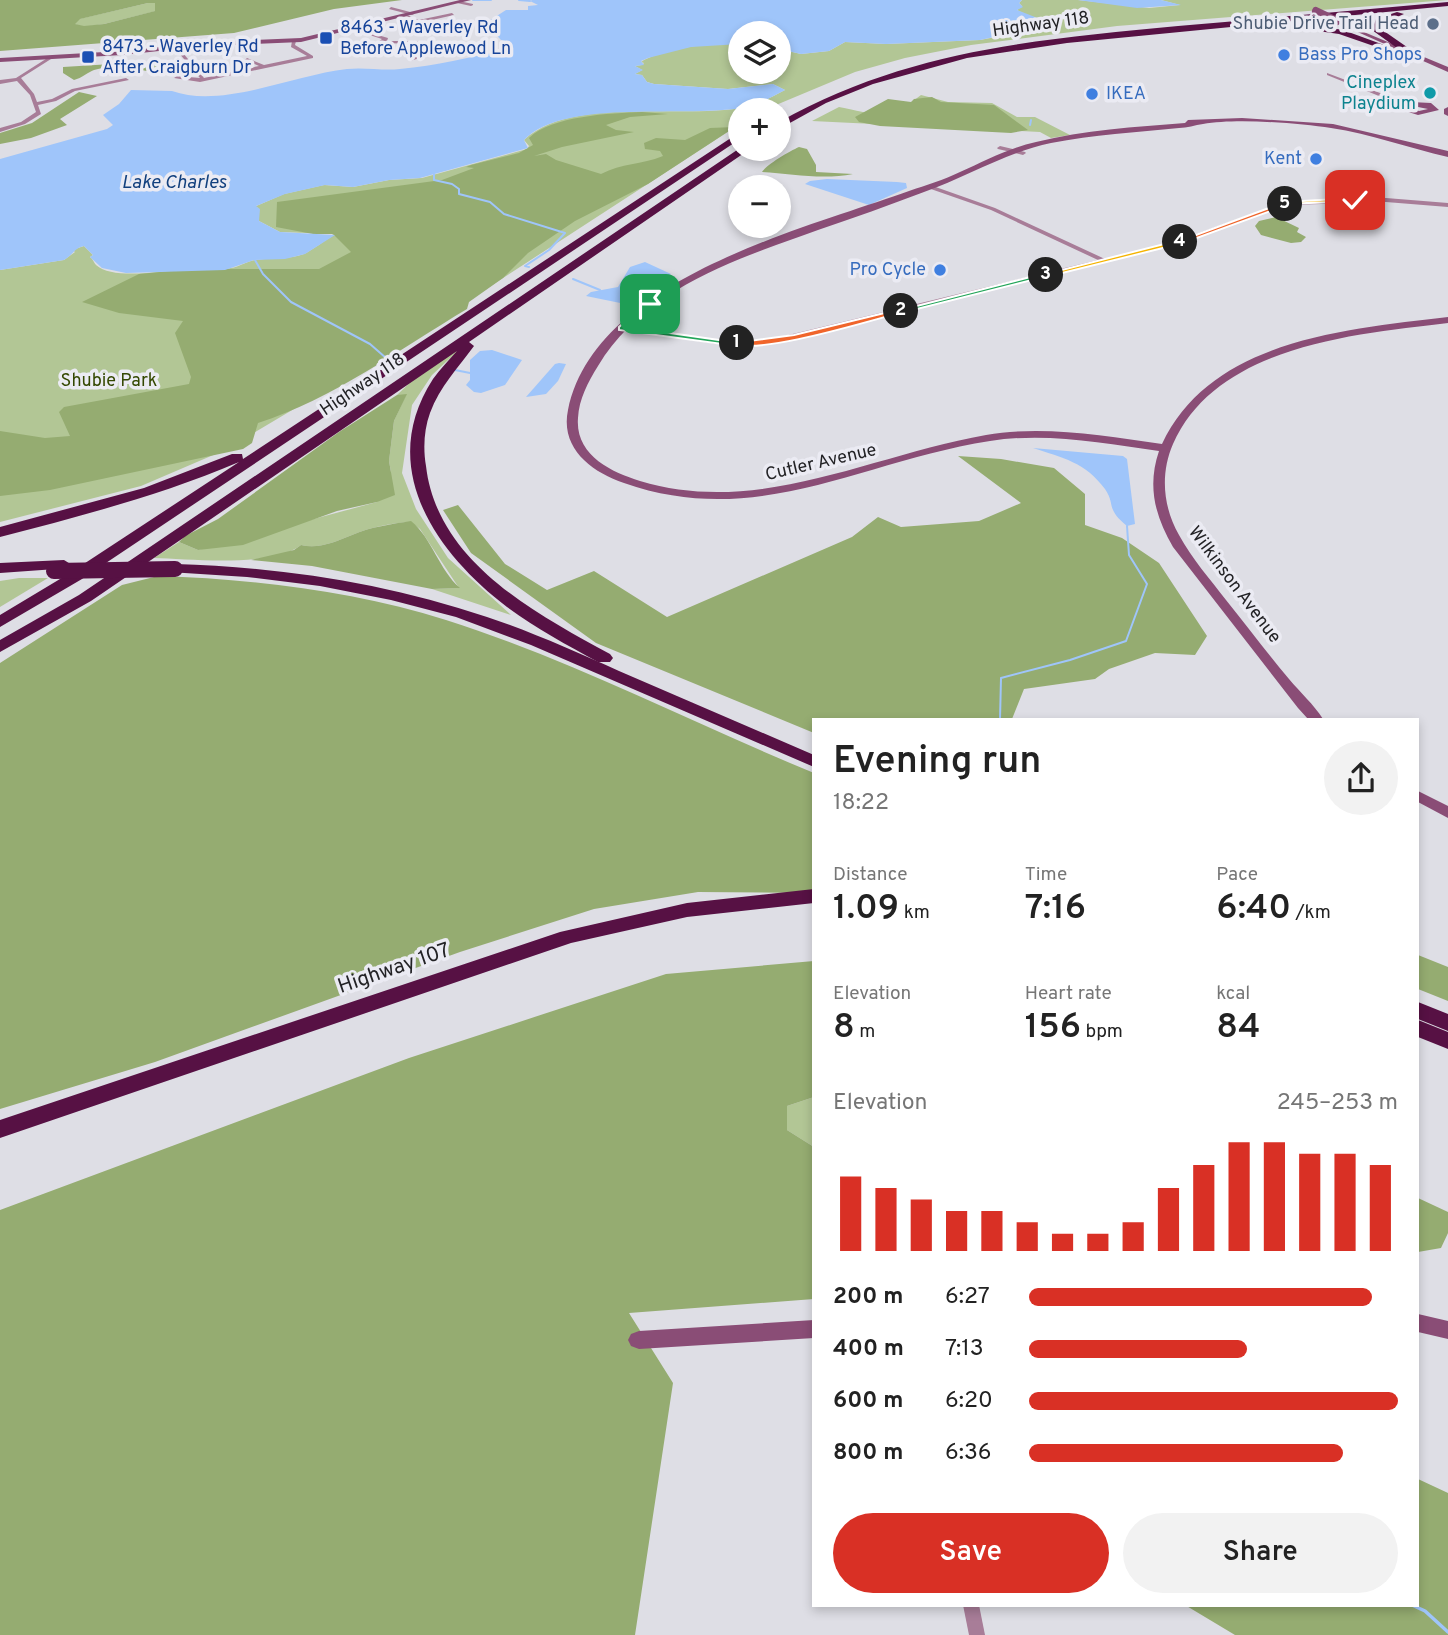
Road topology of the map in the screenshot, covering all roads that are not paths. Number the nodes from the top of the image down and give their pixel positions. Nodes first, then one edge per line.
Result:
1 (1418, 0) edge
2 (466, 2) edge
3 (1448, 5) edge
4 (391, 8) dead end
5 (1313, 10) junction
6 (452, 14) dead end
7 (409, 15) junction
8 (418, 22) junction
9 (1346, 26) junction
10 (356, 29) junction
11 (1190, 30) junction
12 (438, 31) dead end
13 (294, 41) junction
14 (384, 42) junction
15 (420, 42) junction
16 (452, 44) dead end
17 (175, 47) junction
18 (1391, 49) junction
19 (372, 54) dead end
20 (1414, 56) junction
21 (49, 58) junction
22 (247, 59) dead end
23 (0, 60) edge
24 (410, 60) dead end
25 (264, 67) junction
26 (1448, 72) edge
27 (1329, 74) dead end
28 (870, 75) junction
29 (177, 78) dead end
30 (18, 79) junction
31 (203, 79) junction
32 (126, 80) dead end
33 (0, 82) edge
34 (851, 90) junction
35 (815, 94) dead end
36 (1403, 103) junction
37 (36, 104) junction
38 (1421, 104) junction
39 (1448, 110) edge
40 (1435, 111) junction
41 (791, 119) edge
42 (0, 130) edge
43 (728, 143) edge
44 (1000, 148) dead end
45 (1018, 152) junction
46 (1448, 154) edge
47 (728, 161) edge
48 (930, 187) junction
49 (1448, 205) edge
50 (1103, 260) junction
51 (580, 261) junction
52 (1448, 320) edge
53 (622, 328) junction
54 (406, 356) junction
55 (1165, 448) junction
56 (0, 532) edge
57 (176, 566) junction
58 (0, 568) edge
59 (59, 568) junction
60 (0, 575) edge
61 (85, 598) junction
62 (0, 622) edge
63 (0, 647) edge
64 (0, 654) edge
65 (629, 673) junction
66 (1315, 718) edge
67 (812, 749) edge
68 (812, 761) edge
69 (1419, 797) edge
70 (1448, 813) edge
71 (812, 896) edge
72 (1419, 1010) edge
73 (1448, 1023) edge
74 (1419, 1028) edge
75 (1448, 1041) edge
76 (0, 1129) edge
77 (1419, 1323) edge
78 (812, 1329) edge
79 (1448, 1330) edge
80 (639, 1340) dead end
81 (971, 1607) edge
82 (977, 1635) edge

1 - 5 highway
2 - 7 street
3 - 11 highway
3 - 20 highway
3 - 28 highway, Highway 118
3 - 34 highway, Highway 118
4 - 7 street
5 - 9 street, bridge
5 - 28 highway
6 - 8 street
7 - 8 street
7 - 10 street
8 - 12 street
9 - 18 street
9 - 20 street
10 - 13 street
10 - 14 street
11 - 18 highway
11 - 34 highway
13 - 17 street
13 - 25 street
14 - 15 street
14 - 19 street
15 - 16 street
15 - 24 street
17 - 21 street
17 - 31 street
18 - 26 street
20 - 26 street
21 - 23 street
21 - 30 street
22 - 25 street
25 - 31 street
27 - 36 street
28 - 35 highway, Highway 118
29 - 31 street
30 - 33 street
30 - 37 street
32 - 37 street
34 - 41 highway, Highway 118
36 - 38 street
36 - 40 street
37 - 42 street
38 - 39 street
38 - 40 street
39 - 40 street
43 - 54 highway, Highway 118
44 - 45 street
45 - 46 street, Cutler Avenue
45 - 48 street, Cutler Avenue
47 - 51 highway, Highway 118
48 - 50 street
48 - 53 street, Cutler Avenue
49 - 50 street
50 - 53 street
51 - 61 highway, Highway 118
51 - 65 highway
52 - 55 street, Wilkinson Avenue
53 - 55 street, Cutler Avenue
54 - 56 highway
54 - 62 highway, Highway 118
55 - 66 street, Wilkinson Avenue
57 - 59 highway, bridge
57 - 65 highway
57 - 68 highway
58 - 59 highway
59 - 60 highway
61 - 63 highway, Highway 118
61 - 64 highway
65 - 67 highway
69 - 70 street
71 - 76 highway, Highway 107
72 - 73 highway
74 - 75 highway
77 - 79 street
78 - 80 street
81 - 82 street

